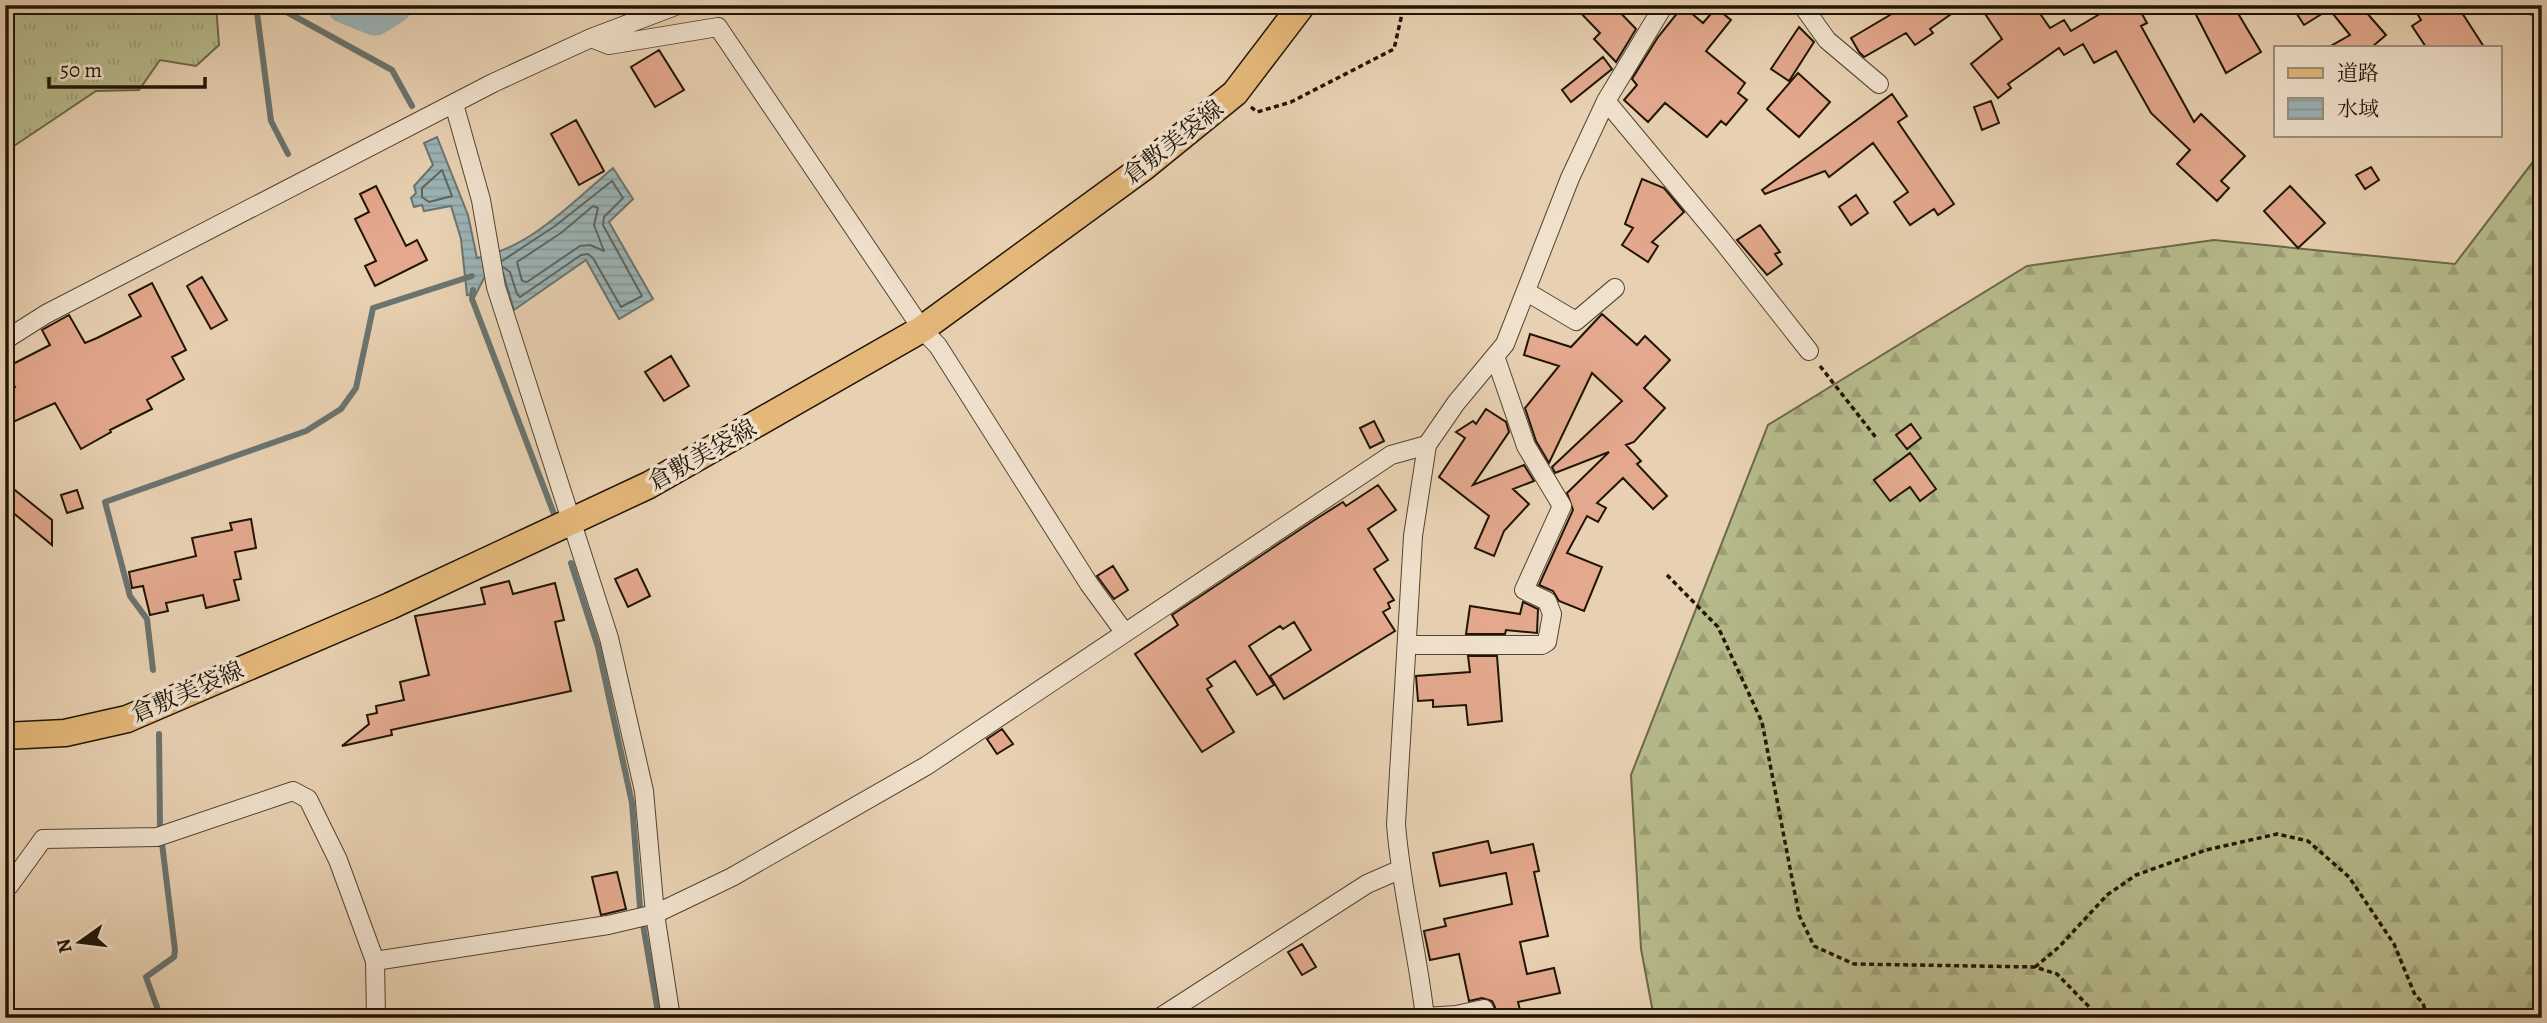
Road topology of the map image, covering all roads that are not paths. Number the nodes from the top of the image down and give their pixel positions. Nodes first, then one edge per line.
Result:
1 (678, 5) edge
2 (1302, 5) edge
3 (1664, 5) edge
4 (1802, 5) edge
5 (592, 38) junction
6 (1879, 84) dead end
7 (1606, 101) junction
8 (454, 104) junction
9 (1615, 288) dead end
10 (1527, 292) junction
11 (922, 329) junction
12 (5, 340) edge
13 (1809, 351) road end
14 (1496, 359) junction
15 (1427, 445) junction
16 (573, 520) junction
17 (1125, 633) junction
18 (1409, 645) junction
19 (5, 736) edge
20 (1399, 870) junction
21 (5, 887) edge
22 (646, 916) junction
23 (374, 961) junction
24 (1484, 1009) dead end
25 (1425, 1017) edge
26 (376, 1018) edge
27 (671, 1018) edge
28 (1159, 1018) edge

1 - 5 street
2 - 11 main road, 倉敷美袋線
3 - 7 street
4 - 6 street
5 - 8 street
5 - 11 street
7 - 10 street
7 - 13 street
8 - 12 street
8 - 16 street
9 - 10 street
10 - 14 street
11 - 16 main road, 倉敷美袋線
11 - 17 street
14 - 15 street
14 - 18 street
15 - 17 street
15 - 18 street
16 - 19 main road, 倉敷美袋線
16 - 22 street
17 - 22 street
18 - 20 street
20 - 25 street
20 - 28 street
21 - 23 street
22 - 23 street
22 - 27 street
23 - 26 street
24 - 25 street

